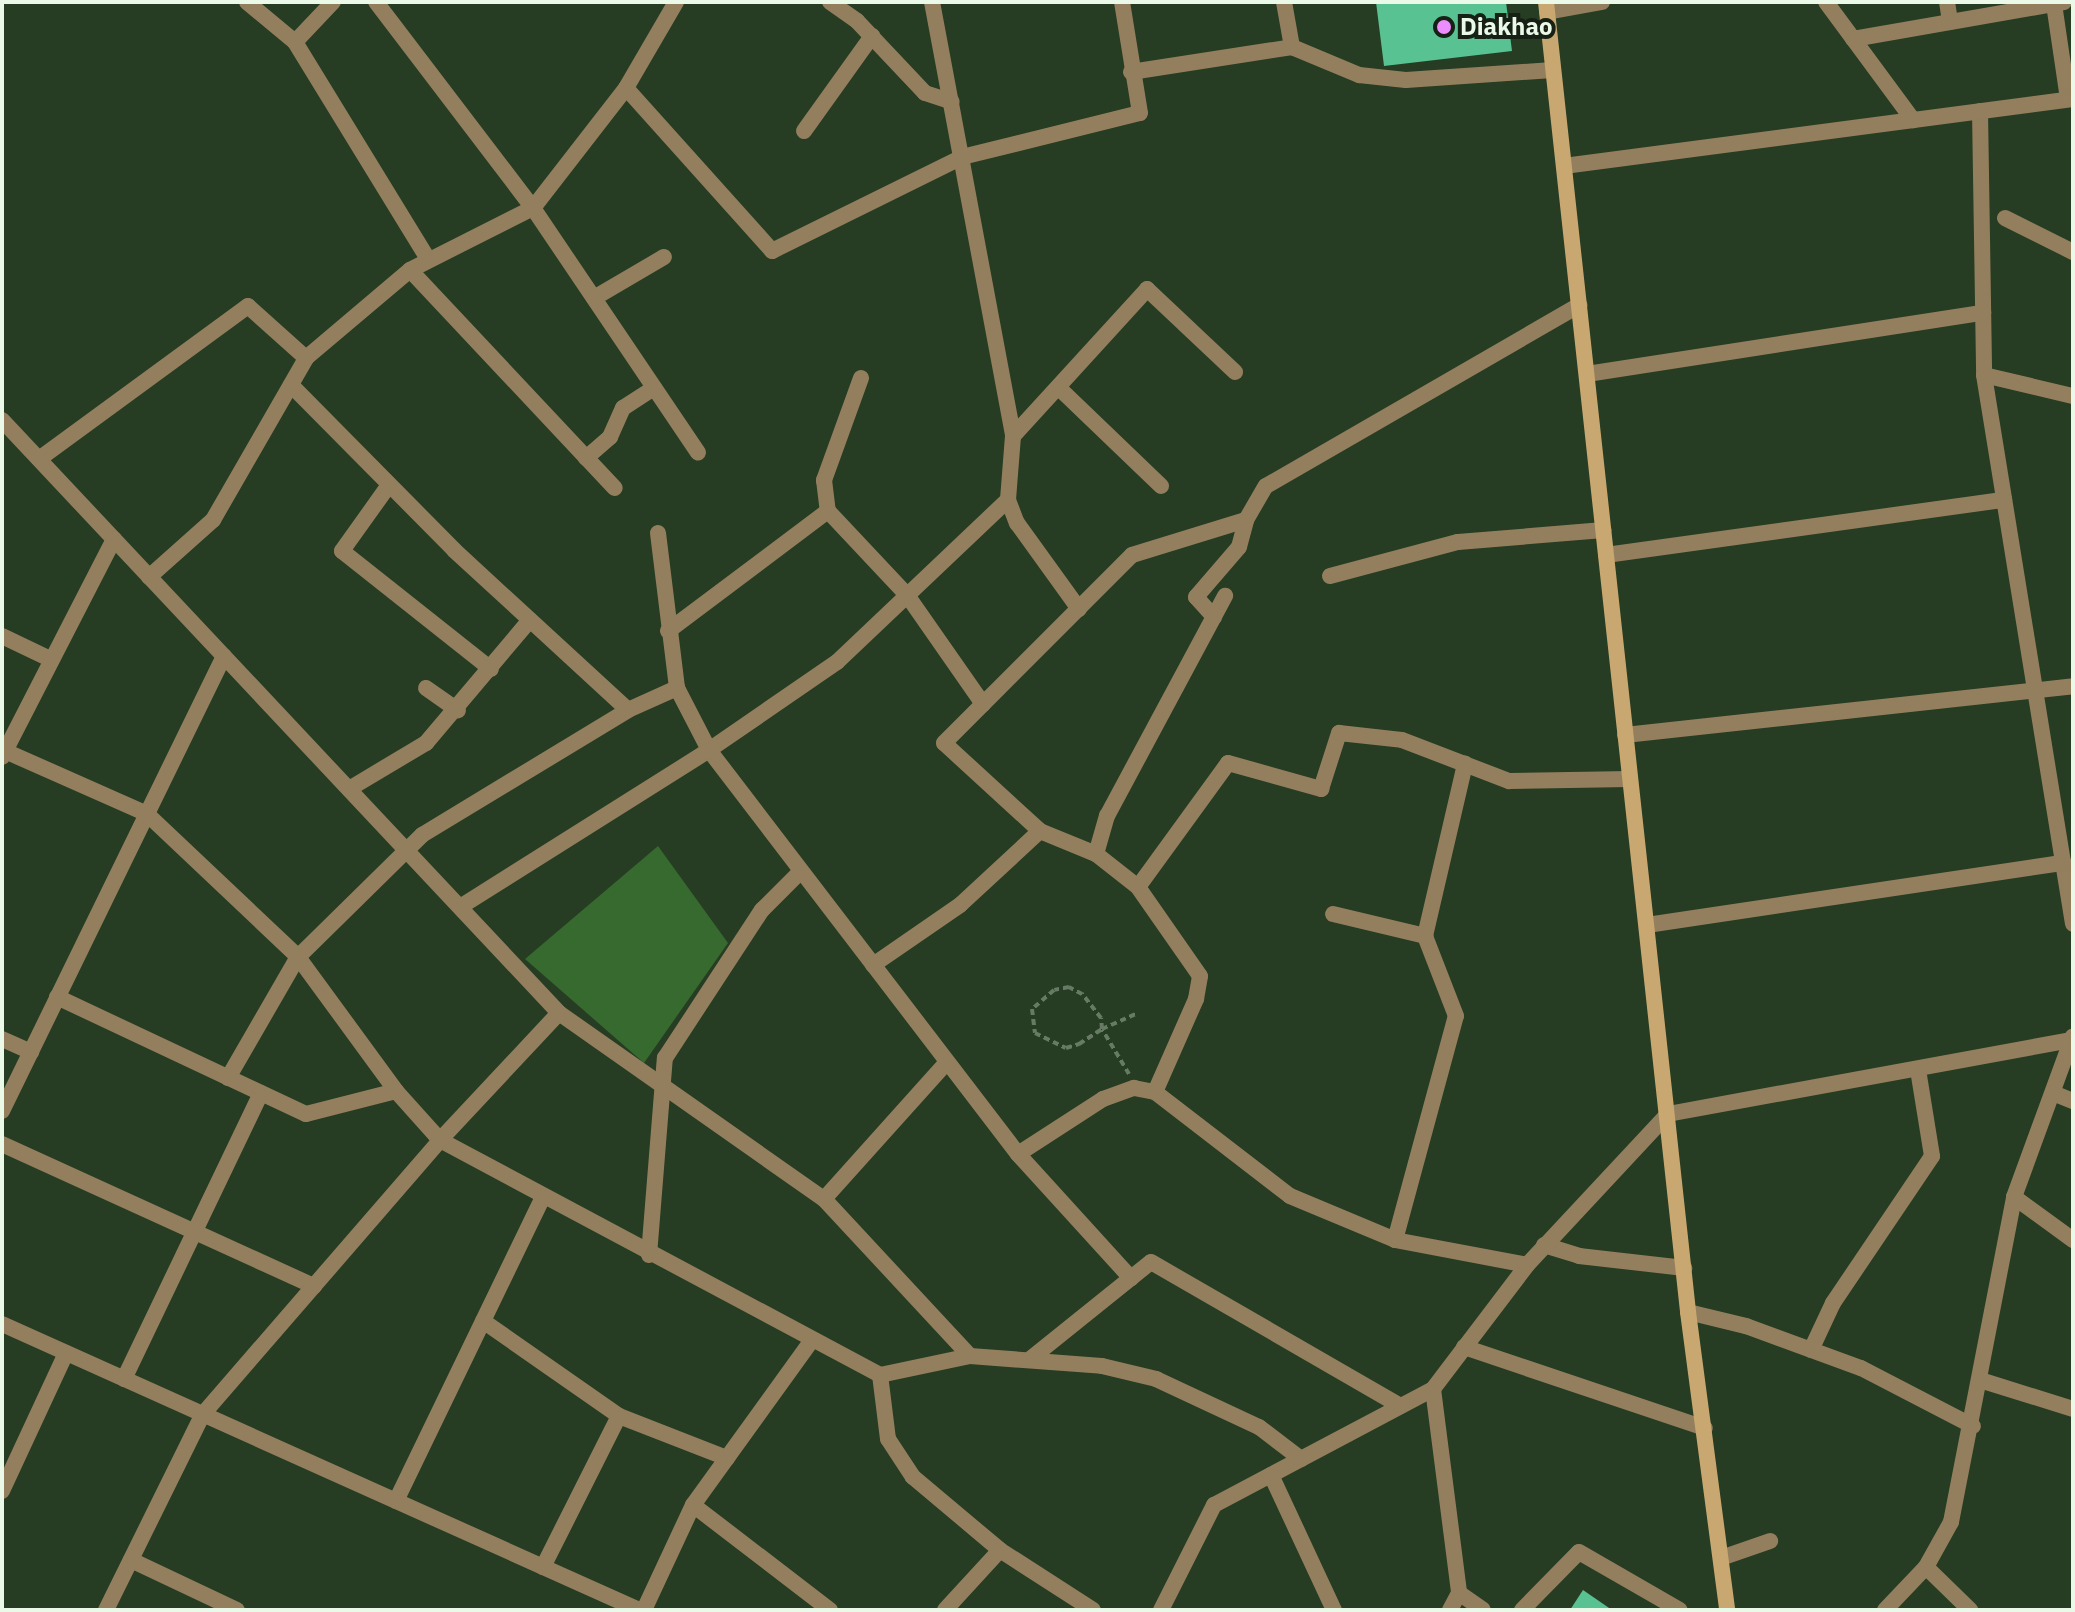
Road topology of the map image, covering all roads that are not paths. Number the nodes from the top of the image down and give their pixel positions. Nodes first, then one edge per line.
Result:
1 (247, 2) edge
2 (333, 2) edge
3 (376, 2) edge
4 (676, 2) edge
5 (830, 2) edge
6 (932, 2) edge
7 (1122, 2) edge
8 (1284, 2) edge
9 (1602, 2) edge
10 (1826, 2) edge
11 (1947, 2) edge
12 (2059, 3) edge
13 (1546, 7) edge
14 (1950, 22) junction
15 (872, 36) junction
16 (1853, 39) junction
17 (295, 42) junction
18 (1292, 47) junction
19 (1553, 70) junction
20 (1131, 72) junction
21 (626, 88) junction
22 (2070, 99) edge
23 (952, 102) junction
24 (1980, 111) junction
25 (1913, 120) junction
26 (804, 131) dead end
27 (962, 157) junction
28 (1564, 166) junction
29 (533, 208) junction
30 (2005, 218) dead end
31 (2073, 252) edge
32 (664, 257) dead end
33 (428, 259) junction
34 (410, 270) junction
35 (594, 298) junction
36 (1580, 305) junction
37 (1983, 313) junction
38 (306, 358) junction
39 (1235, 372) dead end
40 (1587, 374) junction
41 (1984, 375) junction
42 (861, 378) dead end
43 (291, 385) junction
44 (654, 388) junction
45 (1060, 389) junction
46 (2073, 396) edge
47 (2, 420) edge
48 (1013, 436) junction
49 (698, 453) dead end
50 (586, 458) junction
51 (39, 459) junction
52 (389, 485) junction
53 (1161, 486) dead end
54 (615, 488) dead end
55 (1008, 500) junction
56 (2004, 500) junction
57 (828, 511) junction
58 (1246, 520) junction
59 (1604, 530) junction
60 (658, 533) dead end
61 (114, 539) junction
62 (1606, 555) junction
63 (1330, 576) dead end
64 (149, 577) junction
65 (907, 595) junction
66 (1225, 596) dead end
67 (1079, 609) junction
68 (1214, 617) junction
69 (530, 620) junction
70 (668, 631) junction
71 (2, 636) edge
72 (224, 656) junction
73 (52, 660) junction
74 (491, 669) junction
75 (2073, 686) edge
76 (426, 688) dead end
77 (677, 688) junction
78 (2035, 689) junction
79 (983, 704) junction
80 (458, 710) junction
81 (628, 710) junction
82 (1625, 735) junction
83 (709, 750) junction
84 (4, 754) edge
85 (1465, 764) junction
86 (1630, 779) junction
87 (349, 789) junction
88 (147, 814) junction
89 (1040, 831) junction
90 (406, 850) junction
91 (1096, 854) junction
92 (2063, 863) junction
93 (801, 871) junction
94 (1138, 887) junction
95 (460, 907) junction
96 (1333, 914) dead end
97 (2073, 924) edge
98 (1647, 925) junction
99 (1425, 936) junction
100 (298, 957) junction
101 (873, 965) junction
102 (57, 997) junction
103 (559, 1013) junction
104 (2073, 1038) edge
105 (2, 1039) edge
106 (31, 1052) junction
107 (947, 1062) junction
108 (1918, 1070) junction
109 (228, 1078) junction
110 (659, 1088) junction
111 (396, 1091) junction
112 (1155, 1092) junction
113 (261, 1093) junction
114 (2053, 1093) junction
115 (2073, 1101) edge
116 (2, 1111) edge
117 (1668, 1114) junction
118 (440, 1140) junction
119 (2, 1144) edge
120 (1018, 1154) junction
121 (543, 1197) junction
122 (2014, 1197) junction
123 (824, 1199) junction
124 (195, 1231) junction
125 (1395, 1240) junction
126 (2073, 1240) edge
127 (1544, 1245) junction
128 (649, 1255) junction
129 (1527, 1265) junction
130 (1684, 1268) junction
131 (1131, 1278) junction
132 (314, 1286) junction
133 (1688, 1312) junction
134 (483, 1321) junction
135 (2, 1324) edge
136 (812, 1340) junction
137 (1464, 1347) junction
138 (1811, 1350) junction
139 (66, 1353) junction
140 (970, 1356) junction
141 (1029, 1360) junction
142 (880, 1375) junction
143 (124, 1379) junction
144 (1980, 1380) junction
145 (1433, 1389) junction
146 (1400, 1406) junction
147 (2073, 1409) edge
148 (203, 1414) junction
149 (619, 1416) junction
150 (1973, 1426) junction
151 (1705, 1428) junction
152 (727, 1458) junction
153 (1301, 1459) junction
154 (1271, 1475) junction
155 (2, 1491) edge
156 (396, 1501) junction
157 (693, 1505) junction
158 (1770, 1541) dead end
159 (1000, 1550) junction
160 (1721, 1558) junction
161 (131, 1560) junction
162 (543, 1567) junction
163 (1926, 1567) junction
164 (1459, 1593) junction
165 (1165, 1609) edge
166 (106, 1610) edge
167 (237, 1610) edge
168 (642, 1610) edge
169 (830, 1610) edge
170 (945, 1610) edge
171 (1093, 1610) edge
172 (1334, 1610) edge
173 (1450, 1610) edge
174 (1483, 1610) edge
175 (1522, 1610) edge
176 (1680, 1610) edge
177 (1727, 1610) edge
178 (1885, 1610) edge
179 (1970, 1610) edge

1 - 17 street
2 - 17 street
3 - 29 street
4 - 21 street
5 - 15 street
6 - 23 street
7 - 20 street
8 - 18 street
9 - 13 street
10 - 16 street
11 - 14 street
12 - 14 street
12 - 22 street
13 - 19 main road
14 - 16 street
15 - 23 street
15 - 26 street
16 - 25 street
17 - 33 street
18 - 19 street
18 - 20 street
19 - 28 main road
20 - 27 street
21 - 27 street
21 - 29 street
22 - 24 street
23 - 27 street
24 - 25 street
24 - 37 street
25 - 28 street
27 - 48 street
28 - 36 main road
29 - 33 street
29 - 35 street
30 - 31 street
32 - 35 street
33 - 34 street
34 - 38 street
34 - 50 street
35 - 44 street
36 - 40 main road
36 - 58 street
37 - 40 street
37 - 41 street
38 - 43 street
38 - 51 street
39 - 45 street
40 - 59 main road
41 - 46 street
41 - 56 street
42 - 57 street
43 - 52 street
43 - 64 street
44 - 49 street
44 - 50 street
45 - 48 street
45 - 53 street
47 - 51 street
48 - 55 street
50 - 54 street
51 - 61 street
52 - 69 street
52 - 74 street
55 - 65 street
55 - 67 street
56 - 62 street
56 - 78 street
57 - 65 street
57 - 70 street
58 - 67 street
58 - 68 street
59 - 62 main road
59 - 63 street
60 - 70 street
61 - 64 street
61 - 73 street
62 - 82 main road
64 - 72 street
65 - 79 street
65 - 83 street
66 - 68 street
67 - 79 street
68 - 91 street
69 - 74 street
69 - 81 street
70 - 77 street
71 - 73 street
72 - 87 street
72 - 88 street
73 - 84 street
74 - 80 street
75 - 78 street
76 - 80 street
77 - 81 street
77 - 83 street
78 - 82 street
78 - 92 street
79 - 89 street
80 - 87 street
81 - 90 street
82 - 86 main road
83 - 93 street
83 - 95 street
84 - 88 street
85 - 86 street
85 - 94 street
85 - 99 street
86 - 98 main road
87 - 90 street
88 - 100 street
88 - 102 street
89 - 91 street
89 - 101 street
90 - 95 street
90 - 100 street
91 - 94 street
92 - 97 street
92 - 98 street
93 - 101 street
93 - 110 street
94 - 112 street
95 - 103 street
96 - 99 street
98 - 117 main road
99 - 125 street
100 - 109 street
100 - 111 street
101 - 107 street
102 - 106 street
102 - 109 street
103 - 110 street
103 - 118 street
104 - 108 street
104 - 114 street
105 - 106 street
106 - 116 street
107 - 120 street
107 - 123 street
108 - 117 street
108 - 138 street
109 - 113 street
110 - 123 street
110 - 128 street
111 - 113 street
111 - 118 street
112 - 120 street
112 - 125 street
113 - 124 street
114 - 115 street
114 - 122 street
117 - 127 street
117 - 130 main road
118 - 121 street
118 - 132 street
119 - 124 street
120 - 131 street
121 - 128 street
121 - 134 street
122 - 126 street
122 - 144 street
123 - 140 street
124 - 132 street
124 - 143 street
125 - 129 street
127 - 129 street
127 - 130 street
128 - 136 street
129 - 137 street
130 - 133 main road
131 - 141 street
131 - 146 street
132 - 148 street
133 - 138 street
133 - 151 main road
134 - 149 street
134 - 156 street
135 - 139 street
136 - 142 street
136 - 152 street
137 - 145 street
137 - 151 street
138 - 150 street
139 - 143 street
139 - 155 street
140 - 141 street
140 - 142 street
141 - 153 street
142 - 159 street
143 - 148 street
144 - 147 street
144 - 150 street
145 - 146 street
145 - 164 street
146 - 153 street
148 - 156 street
148 - 161 street
149 - 152 street
149 - 162 street
150 - 163 street
151 - 160 main road
152 - 157 street
153 - 154 street
154 - 165 street
154 - 172 street
156 - 162 street
157 - 168 street
157 - 169 street
158 - 160 street
159 - 170 street
159 - 171 street
160 - 177 main road
161 - 166 street
161 - 167 street
162 - 168 street
163 - 178 street
163 - 179 street
164 - 173 street
164 - 174 street
175 - 176 street

